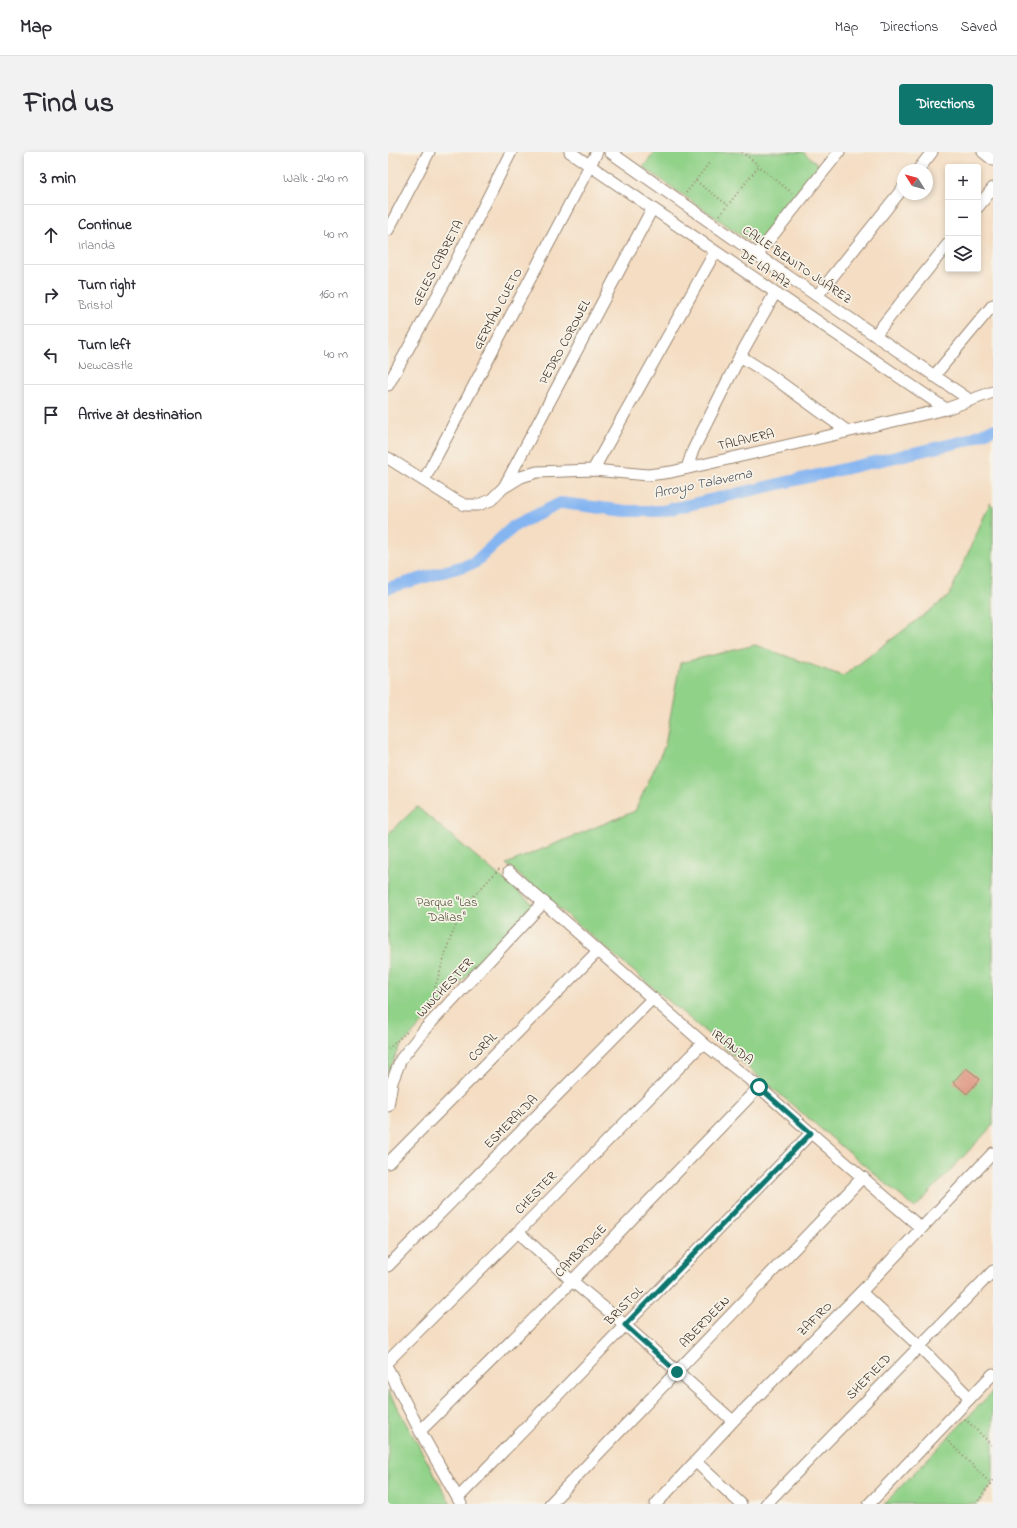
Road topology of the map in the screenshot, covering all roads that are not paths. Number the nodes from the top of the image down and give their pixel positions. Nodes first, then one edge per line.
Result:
1 (429, 152) edge
2 (511, 152) edge
3 (570, 152) edge
4 (597, 152) edge
5 (610, 152) edge
6 (839, 152) edge
7 (932, 152) edge
8 (983, 152) edge
9 (993, 160) edge
10 (923, 164) edge
11 (590, 165) junction
12 (993, 188) edge
13 (897, 196) edge
14 (981, 203) edge
15 (652, 209) junction
16 (388, 230) edge
17 (945, 248) edge
18 (715, 252) junction
19 (757, 255) junction
20 (775, 293) junction
21 (817, 296) junction
22 (993, 305) edge
23 (875, 335) junction
24 (740, 356) junction
25 (934, 376) junction
26 (388, 385) edge
27 (993, 392) edge
28 (970, 400) junction
29 (946, 409) junction
30 (847, 431) junction
31 (388, 458) edge
32 (687, 468) junction
33 (593, 470) junction
34 (424, 480) junction
35 (503, 488) junction
36 (509, 872) road end
37 (544, 902) junction
38 (598, 951) junction
39 (653, 998) junction
40 (703, 1043) junction
41 (759, 1087) junction
42 (388, 1106) edge
43 (811, 1133) junction
44 (993, 1153) edge
45 (388, 1163) edge
46 (863, 1177) junction
47 (921, 1228) junction
48 (518, 1232) junction
49 (388, 1266) edge
50 (993, 1271) edge
51 (572, 1281) junction
52 (860, 1292) junction
53 (625, 1325) junction
54 (919, 1346) junction
55 (388, 1361) edge
56 (388, 1369) edge
57 (677, 1372) junction
58 (993, 1374) edge
59 (970, 1398) junction
60 (733, 1421) junction
61 (420, 1431) junction
62 (696, 1462) junction
63 (460, 1501) edge
64 (550, 1504) edge
65 (656, 1504) edge
66 (741, 1504) edge
67 (766, 1504) edge
68 (869, 1504) edge

1 - 16 street
2 - 26 street, GELES CABRETA
3 - 11 street, DE LA PAZ
4 - 11 street, GERMÁN CUETO
5 - 19 street, CALLE BENITO JUÁREZ
6 - 19 street
7 - 10 street
8 - 9 street
11 - 15 street, DE LA PAZ
11 - 34 street, GERMÁN CUETO
12 - 14 street
13 - 21 street
15 - 18 street, DE LA PAZ
15 - 35 street, PEDRO CORONEL
17 - 23 street
18 - 20 street, DE LA PAZ
18 - 33 street
19 - 21 street, CALLE BENITO JUÁREZ
20 - 24 street
20 - 29 street, DE LA PAZ
21 - 23 street, CALLE BENITO JUÁREZ
22 - 25 street
23 - 25 street, CALLE BENITO JUÁREZ
24 - 30 street
24 - 32 street
25 - 28 street, CALLE BENITO JUÁREZ
27 - 28 street, TALAVERA
28 - 29 street, TALAVERA
29 - 30 street, TALAVERA
30 - 32 street, TALAVERA
31 - 34 street
32 - 33 street, TALAVERA
33 - 35 street, TALAVERA
34 - 35 street
36 - 37 street, IRLANDA
37 - 38 street, IRLANDA
37 - 42 street, WINCHESTER
38 - 39 street, IRLANDA
38 - 45 street, CORAL
39 - 40 street, IRLANDA
39 - 49 street, ESMERALDA
40 - 41 street, IRLANDA
40 - 48 street, CHESTER
41 - 43 street, IRLANDA
41 - 51 street, CAMBRIDGE
43 - 46 street, IRLANDA
43 - 53 street, BRISTOL
44 - 47 street, ZAFIRO
46 - 47 street, IRLANDA
46 - 57 street, ABERDEEN
47 - 52 street, ZAFIRO
48 - 51 street
48 - 55 street, CHESTER
50 - 54 street, SHEFIELD
51 - 53 street
51 - 61 street, CAMBRIDGE
52 - 54 street
52 - 60 street, ZAFIRO
53 - 57 street
53 - 63 street, BRISTOL
54 - 59 street
54 - 67 street, SHEFIELD
56 - 61 street
57 - 60 street
57 - 64 street, ABERDEEN
58 - 59 street
59 - 68 street
60 - 62 street, ZAFIRO
61 - 63 street
62 - 65 street, ZAFIRO
62 - 66 street

